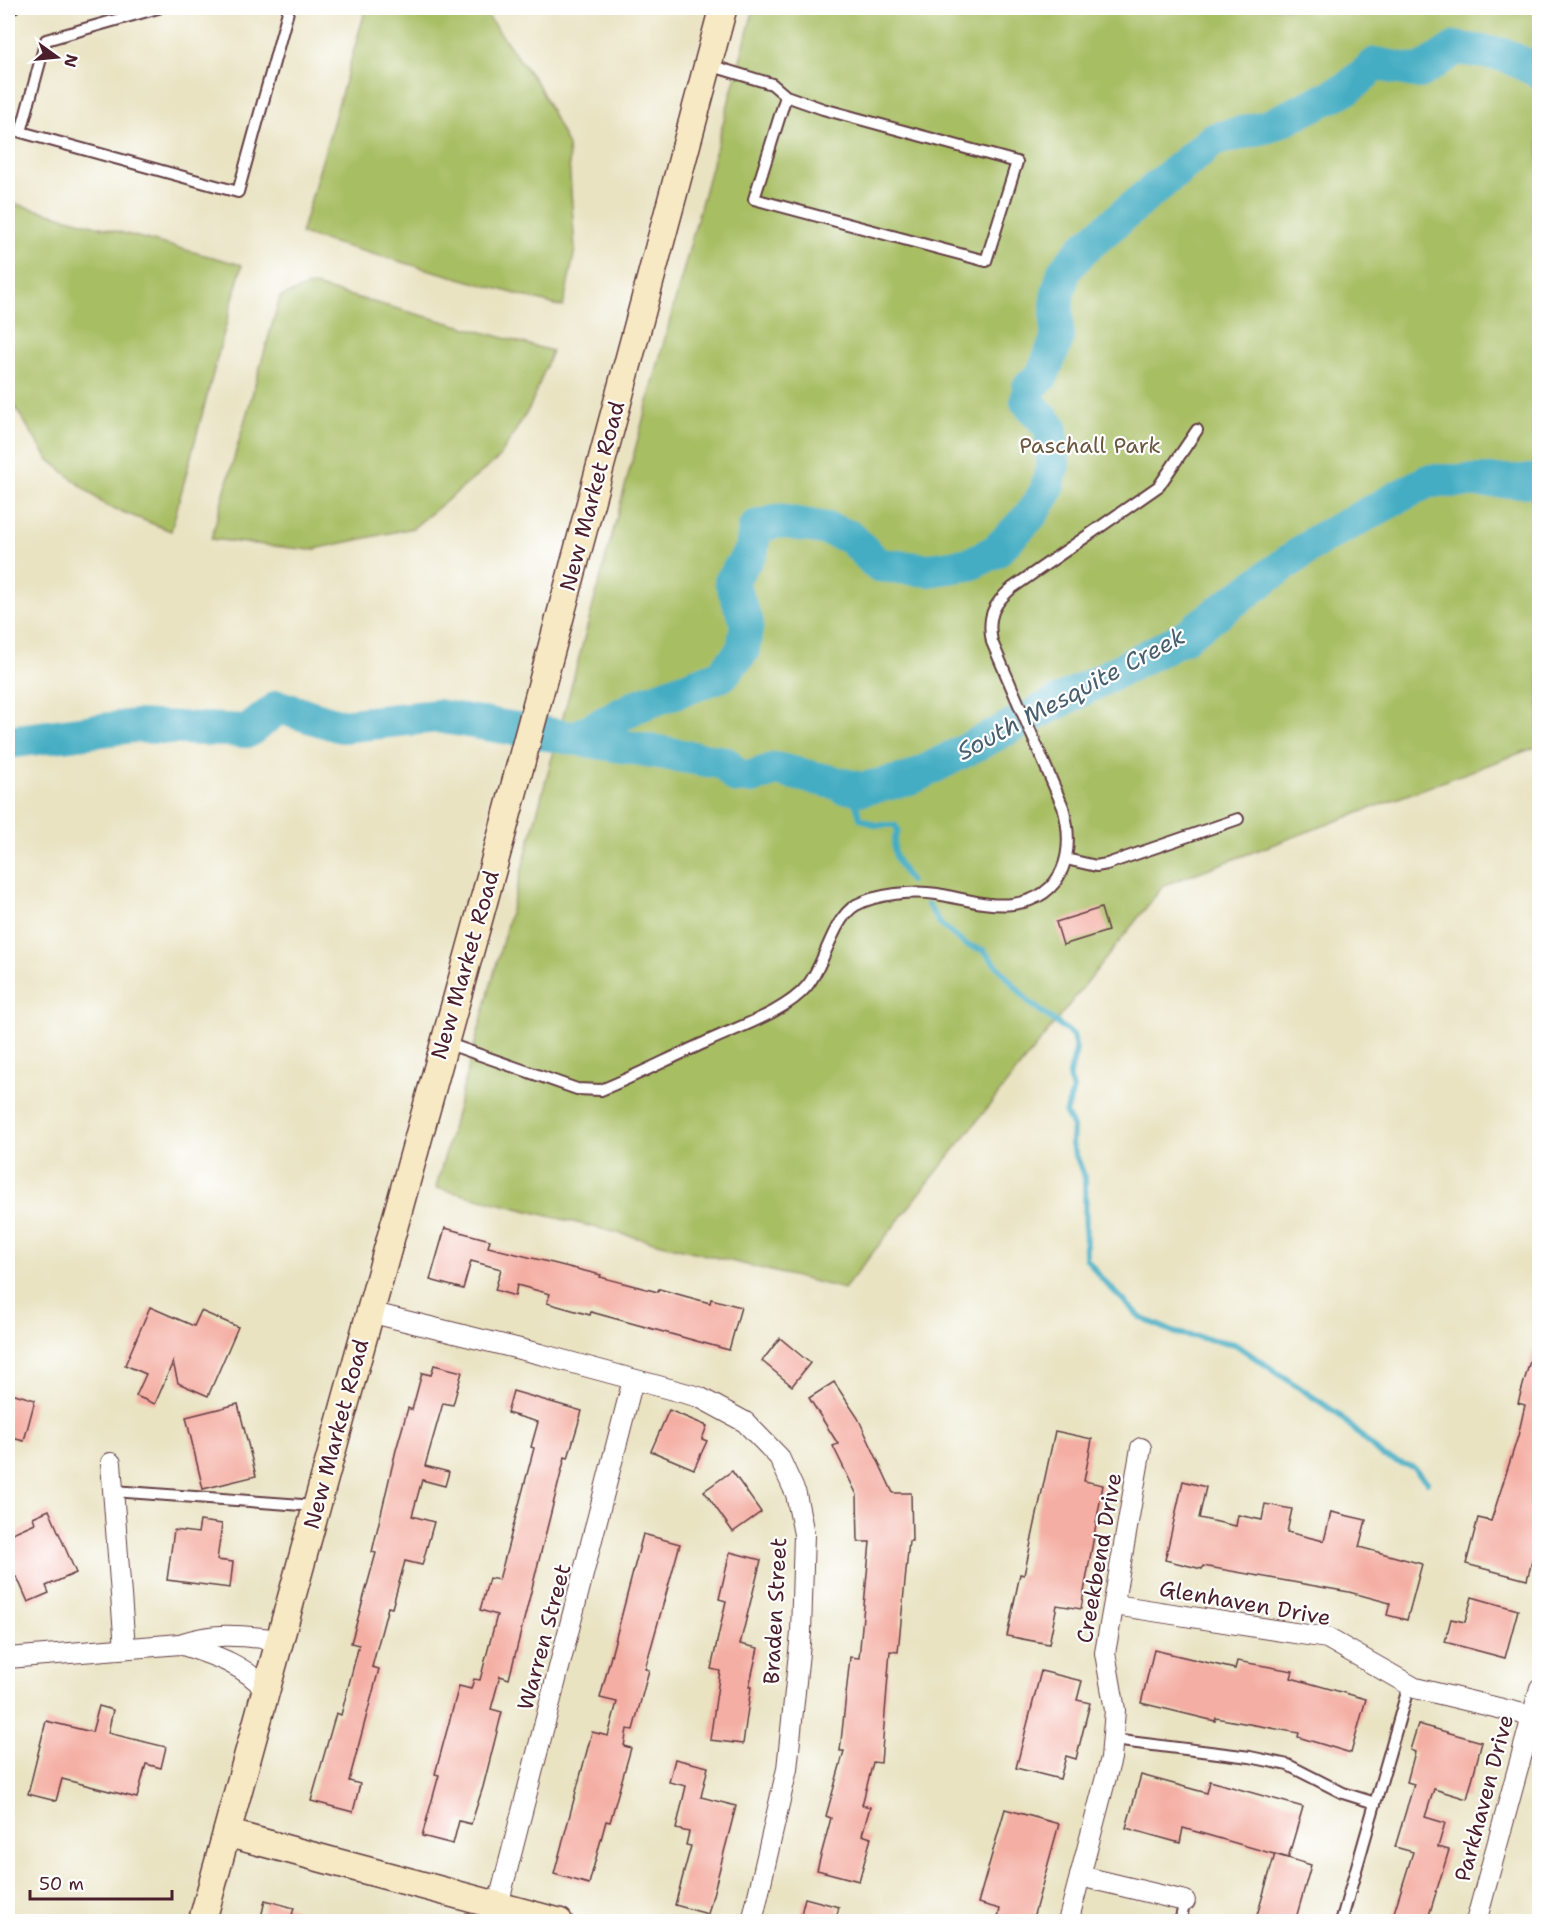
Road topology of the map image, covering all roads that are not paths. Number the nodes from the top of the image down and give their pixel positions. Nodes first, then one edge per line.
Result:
1 (13, 8) edge
2 (158, 8) edge
3 (289, 8) edge
4 (723, 8) edge
5 (8, 11) edge
6 (708, 64) junction
7 (786, 96) junction
8 (1197, 430) dead end
9 (1238, 819) dead end
10 (1066, 859) junction
11 (444, 1042) junction
12 (369, 1312) junction
13 (633, 1380) junction
14 (1141, 1448) dead end
15 (111, 1463) dead end
16 (113, 1491) junction
17 (317, 1506) junction
18 (1115, 1605) junction
19 (281, 1640) junction
20 (180, 1644) junction
21 (125, 1648) junction
22 (8, 1658) edge
23 (1409, 1685) junction
24 (1539, 1688) edge
25 (267, 1691) junction
26 (1532, 1716) junction
27 (1113, 1740) junction
28 (1375, 1803) junction
29 (227, 1833) junction
30 (1080, 1876) junction
31 (1185, 1901) joint
32 (498, 1905) junction
33 (202, 1922) edge
34 (560, 1922) edge
35 (752, 1922) edge
36 (1068, 1922) edge
37 (1180, 1922) edge
38 (1341, 1922) edge
39 (1476, 1922) edge

1 - 5 lane
2 - 3 lane
4 - 6 street, New Market Road
6 - 7 lane
6 - 11 street, New Market Road
7 - 7 lane
8 - 10 lane
9 - 10 lane
10 - 11 lane
11 - 12 street, New Market Road
12 - 13 street, Braden Street
12 - 17 street, New Market Road
13 - 32 street, Warren Street
13 - 35 street, Braden Street
14 - 18 street, Creekbend Drive
15 - 16 street
16 - 17 lane
16 - 21 street
17 - 19 street, New Market Road
18 - 23 street, Glenhaven Drive
18 - 27 street, Creekbend Drive
19 - 20 street
19 - 25 street, New Market Road
20 - 21 street
20 - 25 street
21 - 22 street
23 - 26 street, Glenhaven Drive
23 - 28 lane
24 - 26 street, Parkhaven Drive
25 - 29 street, New Market Road
26 - 39 street, Parkhaven Drive
27 - 28 lane
27 - 30 street, Creekbend Drive
28 - 38 lane
29 - 32 street
29 - 33 street, New Market Road
30 - 31 street
30 - 36 street, Creekbend Drive
31 - 37 lane
32 - 34 street

